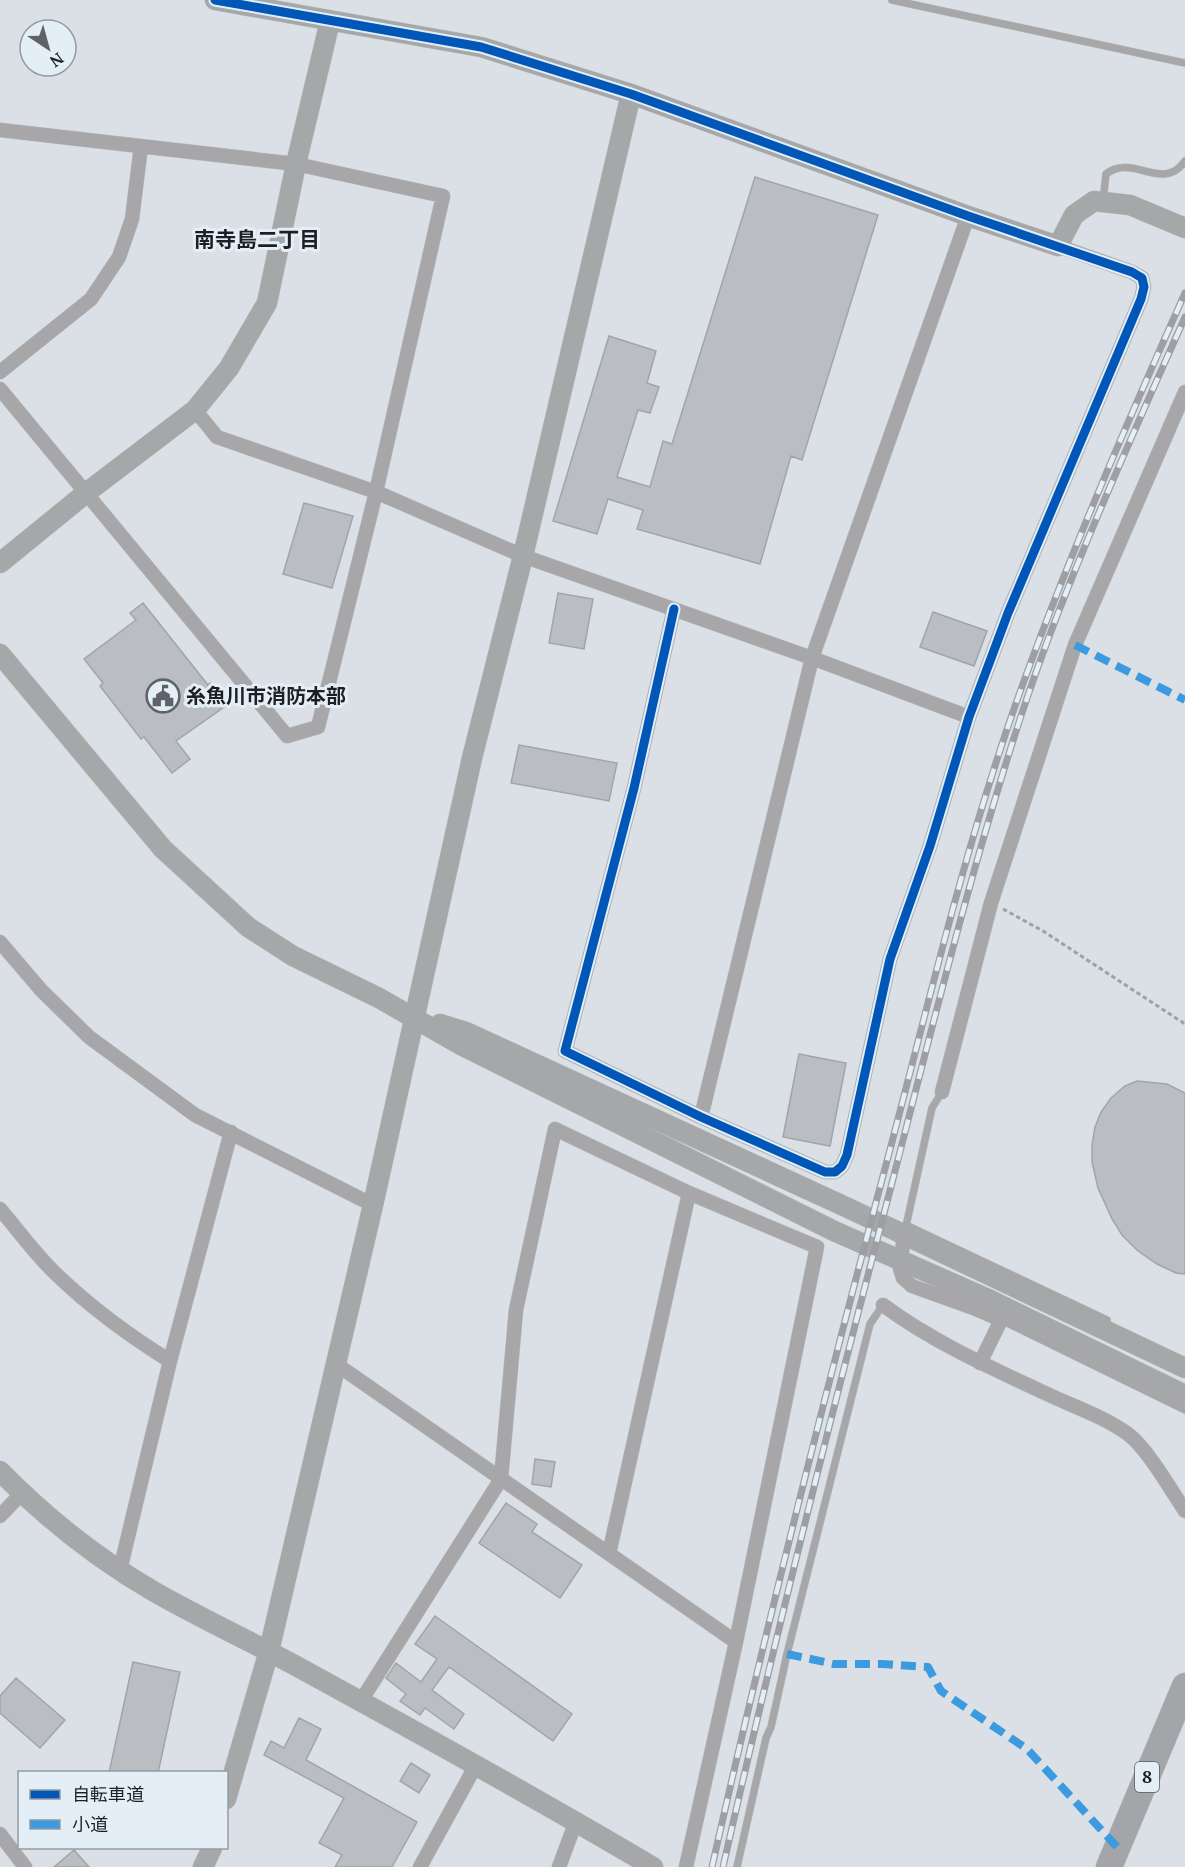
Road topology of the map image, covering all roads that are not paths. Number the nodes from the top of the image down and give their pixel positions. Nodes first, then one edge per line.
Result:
1 (215, 0) edge
2 (892, 0) edge
3 (330, 21) junction
4 (1185, 63) edge
5 (631, 94) junction
6 (0, 130) edge
7 (141, 146) junction
8 (1185, 161) edge
9 (296, 164) junction
10 (1103, 201) junction
11 (968, 216) junction
12 (1185, 228) edge
13 (1058, 246) junction
14 (0, 372) edge
15 (0, 389) edge
16 (1185, 392) edge
17 (195, 410) junction
18 (376, 492) junction
19 (86, 493) junction
20 (523, 556) junction
21 (0, 563) edge
22 (674, 609) junction
23 (0, 654) edge
24 (812, 658) junction
25 (969, 717) junction
26 (0, 942) edge
27 (414, 1017) junction
28 (942, 1092) joint
29 (701, 1117) junction
30 (231, 1132) junction
31 (689, 1193) junction
32 (373, 1205) junction
33 (0, 1209) edge
34 (905, 1230) junction
35 (900, 1260) junction
36 (884, 1305) joint
37 (1001, 1320) junction
38 (1110, 1322) dead end
39 (170, 1361) junction
40 (980, 1363) junction
41 (336, 1364) junction
42 (1185, 1368) edge
43 (1185, 1395) edge
44 (1185, 1410) edge
45 (0, 1471) edge
46 (501, 1479) junction
47 (22, 1493) junction
48 (1185, 1511) edge
49 (0, 1516) edge
50 (609, 1554) junction
51 (120, 1570) junction
52 (736, 1642) junction
53 (269, 1651) junction
54 (1185, 1686) edge
55 (361, 1701) junction
56 (476, 1765) junction
57 (228, 1792) edge
58 (576, 1821) junction
59 (0, 1834) edge
60 (212, 1849) edge
61 (25, 1867) edge
62 (203, 1867) edge
63 (420, 1867) edge
64 (559, 1867) edge
65 (653, 1867) edge
66 (686, 1867) edge
67 (737, 1867) edge
68 (1109, 1867) edge

1 - 3 street
2 - 4 lane
3 - 5 street
3 - 9 street
5 - 11 street
5 - 20 street
6 - 7 street
7 - 9 street
7 - 14 street
8 - 10 lane
9 - 17 street
9 - 18 street
10 - 12 street
10 - 13 street
11 - 13 street
11 - 24 street
13 - 25 street
15 - 19 street
16 - 28 street
17 - 18 street
17 - 19 street
18 - 19 street
18 - 20 street
19 - 21 street
20 - 22 street
20 - 27 street
22 - 24 street
22 - 29 street
23 - 27 street
24 - 25 street
24 - 29 street
25 - 29 street
26 - 30 street
27 - 32 street
27 - 34 street
27 - 35 street
28 - 34 lane
30 - 32 street
30 - 39 street
31 - 46 street
31 - 50 street
31 - 52 street
32 - 41 street
33 - 39 street
34 - 35 street
34 - 38 lane
34 - 42 street
35 - 37 street
35 - 43 street
36 - 40 street
36 - 67 lane
37 - 40 street
37 - 44 lane
39 - 51 street
40 - 48 street
41 - 46 street
41 - 53 street
45 - 47 street
46 - 50 street
46 - 55 street
47 - 49 street
47 - 51 street
50 - 52 street
51 - 53 street
52 - 66 street
53 - 55 street
53 - 57 street
54 - 68 highway, 8
55 - 56 street
56 - 58 street
56 - 63 street
58 - 64 street
58 - 65 street
59 - 61 street
60 - 62 street

